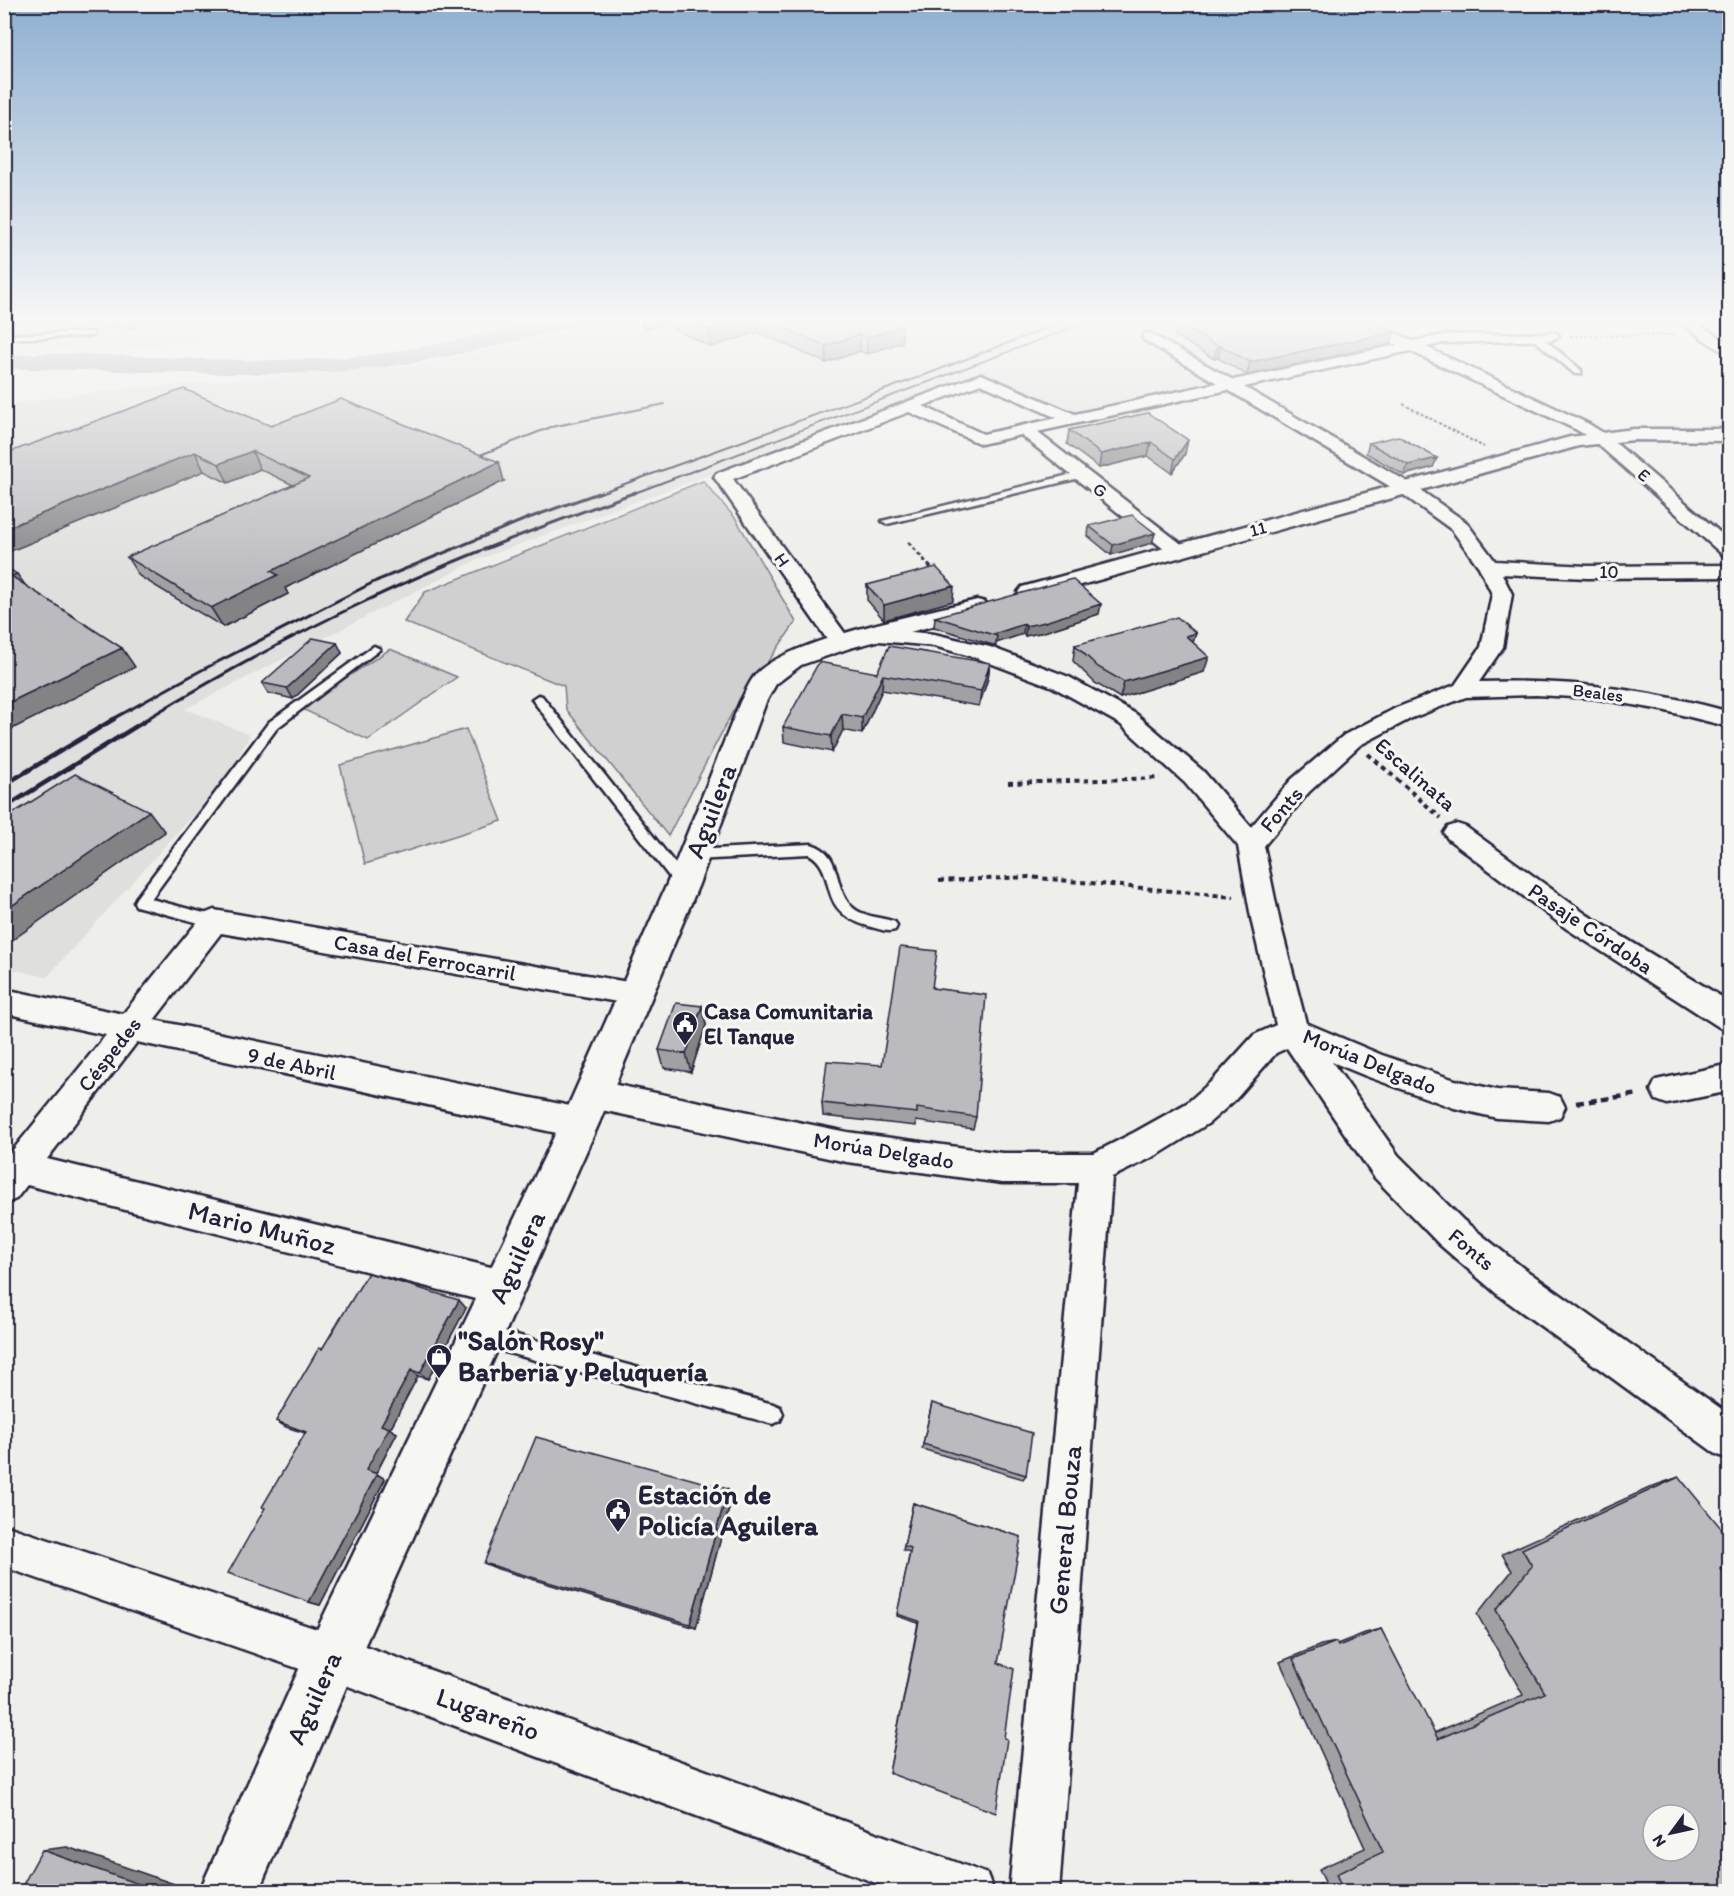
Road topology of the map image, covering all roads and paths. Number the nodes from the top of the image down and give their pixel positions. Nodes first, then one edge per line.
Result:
1 (905, 407) edge
2 (912, 407) edge
3 (1047, 407) edge
4 (1129, 407) edge
5 (1268, 407) edge
6 (1410, 407) edge
7 (1542, 407) edge
8 (1073, 419) junction
9 (1023, 429) junction
10 (1730, 435) edge
11 (1599, 437) junction
12 (1509, 460) junction
13 (1081, 475) junction
14 (1407, 489) junction
15 (887, 521) dead end
16 (908, 542) dead end
17 (1177, 550) junction
18 (1730, 551) edge
19 (1490, 567) junction
20 (1730, 571) edge
21 (969, 609) junction
22 (879, 635) junction
23 (841, 643) junction
24 (374, 649) dead end
25 (792, 660) joint
26 (1463, 690) junction
27 (538, 699) dead end
28 (1730, 720) edge
29 (1352, 740) junction
30 (1194, 777) junction
31 (1008, 783) dead end
32 (1457, 833) joint
33 (1251, 844) junction
34 (689, 869) junction
35 (939, 881) dead end
36 (1261, 900) junction
37 (214, 921) junction
38 (890, 926) dead end
39 (635, 993) junction
40 (4, 1001) edge
41 (1730, 1018) edge
42 (128, 1029) junction
43 (1293, 1031) junction
44 (1730, 1077) edge
45 (1667, 1090) joint
46 (1549, 1107) joint
47 (586, 1109) junction
48 (1096, 1168) junction
49 (13, 1178) edge
50 (502, 1287) junction
51 (480, 1335) junction
52 (772, 1414) dead end
53 (1730, 1440) edge
54 (4, 1546) edge
55 (332, 1657) junction
56 (228, 1892) edge
57 (969, 1892) edge
58 (1034, 1892) edge

1 - 23 street, H
2 - 9 street
3 - 8 street
4 - 8 street
5 - 14 street
6 - 12 path
7 - 11 street, E
8 - 9 street
9 - 13 street, G
10 - 11 street, 11
11 - 12 street, 11
11 - 18 street, E
12 - 14 street, 11
13 - 15 lane
13 - 17 street, G
14 - 17 street, 11
14 - 19 street
16 - 21 path
17 - 21 street, 11
19 - 20 street, 10
19 - 26 street
21 - 22 street, 11
22 - 23 street, 11
22 - 30 street
23 - 25 street, 11
24 - 37 lane
25 - 34 street, Aguilera
26 - 28 street, Beales
26 - 29 street, Fonts
27 - 34 lane
29 - 32 path, Escalinata
29 - 33 street, Fonts
30 - 31 path
30 - 33 street
32 - 41 street, Pasaje Córdoba
33 - 36 street, Fonts
34 - 38 lane
34 - 39 street, Aguilera
35 - 36 path
36 - 43 street, Fonts
37 - 39 street, Casa del Ferrocarril
37 - 42 street, Céspedes
39 - 47 street, Aguilera
40 - 42 street, 9 de Abril
42 - 47 street, 9 de Abril
42 - 49 street, Céspedes
43 - 46 street, Morúa Delgado
43 - 48 street, Morúa Delgado
43 - 53 street, Fonts
44 - 45 street
45 - 46 path
47 - 48 street, Morúa Delgado
47 - 50 street, Aguilera
48 - 58 street, General Bouza
49 - 50 street, Mario Muñoz
50 - 51 street, Aguilera
51 - 52 lane
51 - 55 street, Aguilera
54 - 55 street, Lugareño
55 - 56 street, Aguilera
55 - 57 street, Lugareño

